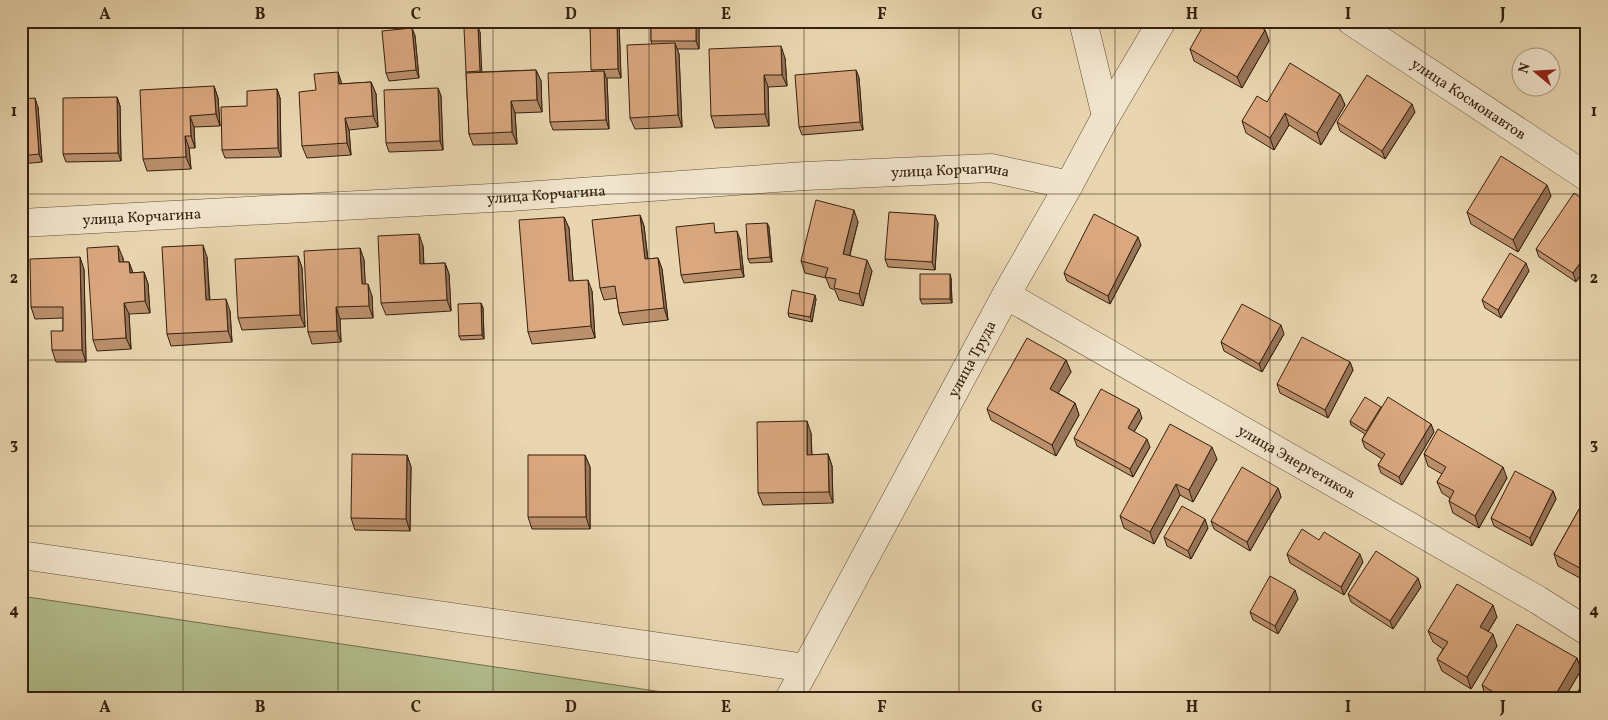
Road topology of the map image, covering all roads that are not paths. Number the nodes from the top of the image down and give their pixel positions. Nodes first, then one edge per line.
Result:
1 (1084, 21) edge
2 (1162, 21) edge
3 (1351, 21) edge
4 (1106, 116) junction
5 (1587, 177) edge
6 (1069, 185) junction
7 (21, 223) edge
8 (1006, 295) junction
9 (21, 555) edge
10 (1587, 631) edge
11 (806, 668) junction
12 (789, 699) edge

1 - 4 street
2 - 4 street, улица Труда
3 - 5 street, улица Космонавтов
4 - 6 street, улица Труда
6 - 7 street, улица Корчагина
6 - 8 street, улица Труда
8 - 10 street, улица Энергетиков
8 - 11 street, улица Труда
9 - 11 street
11 - 12 street, улица Труда

